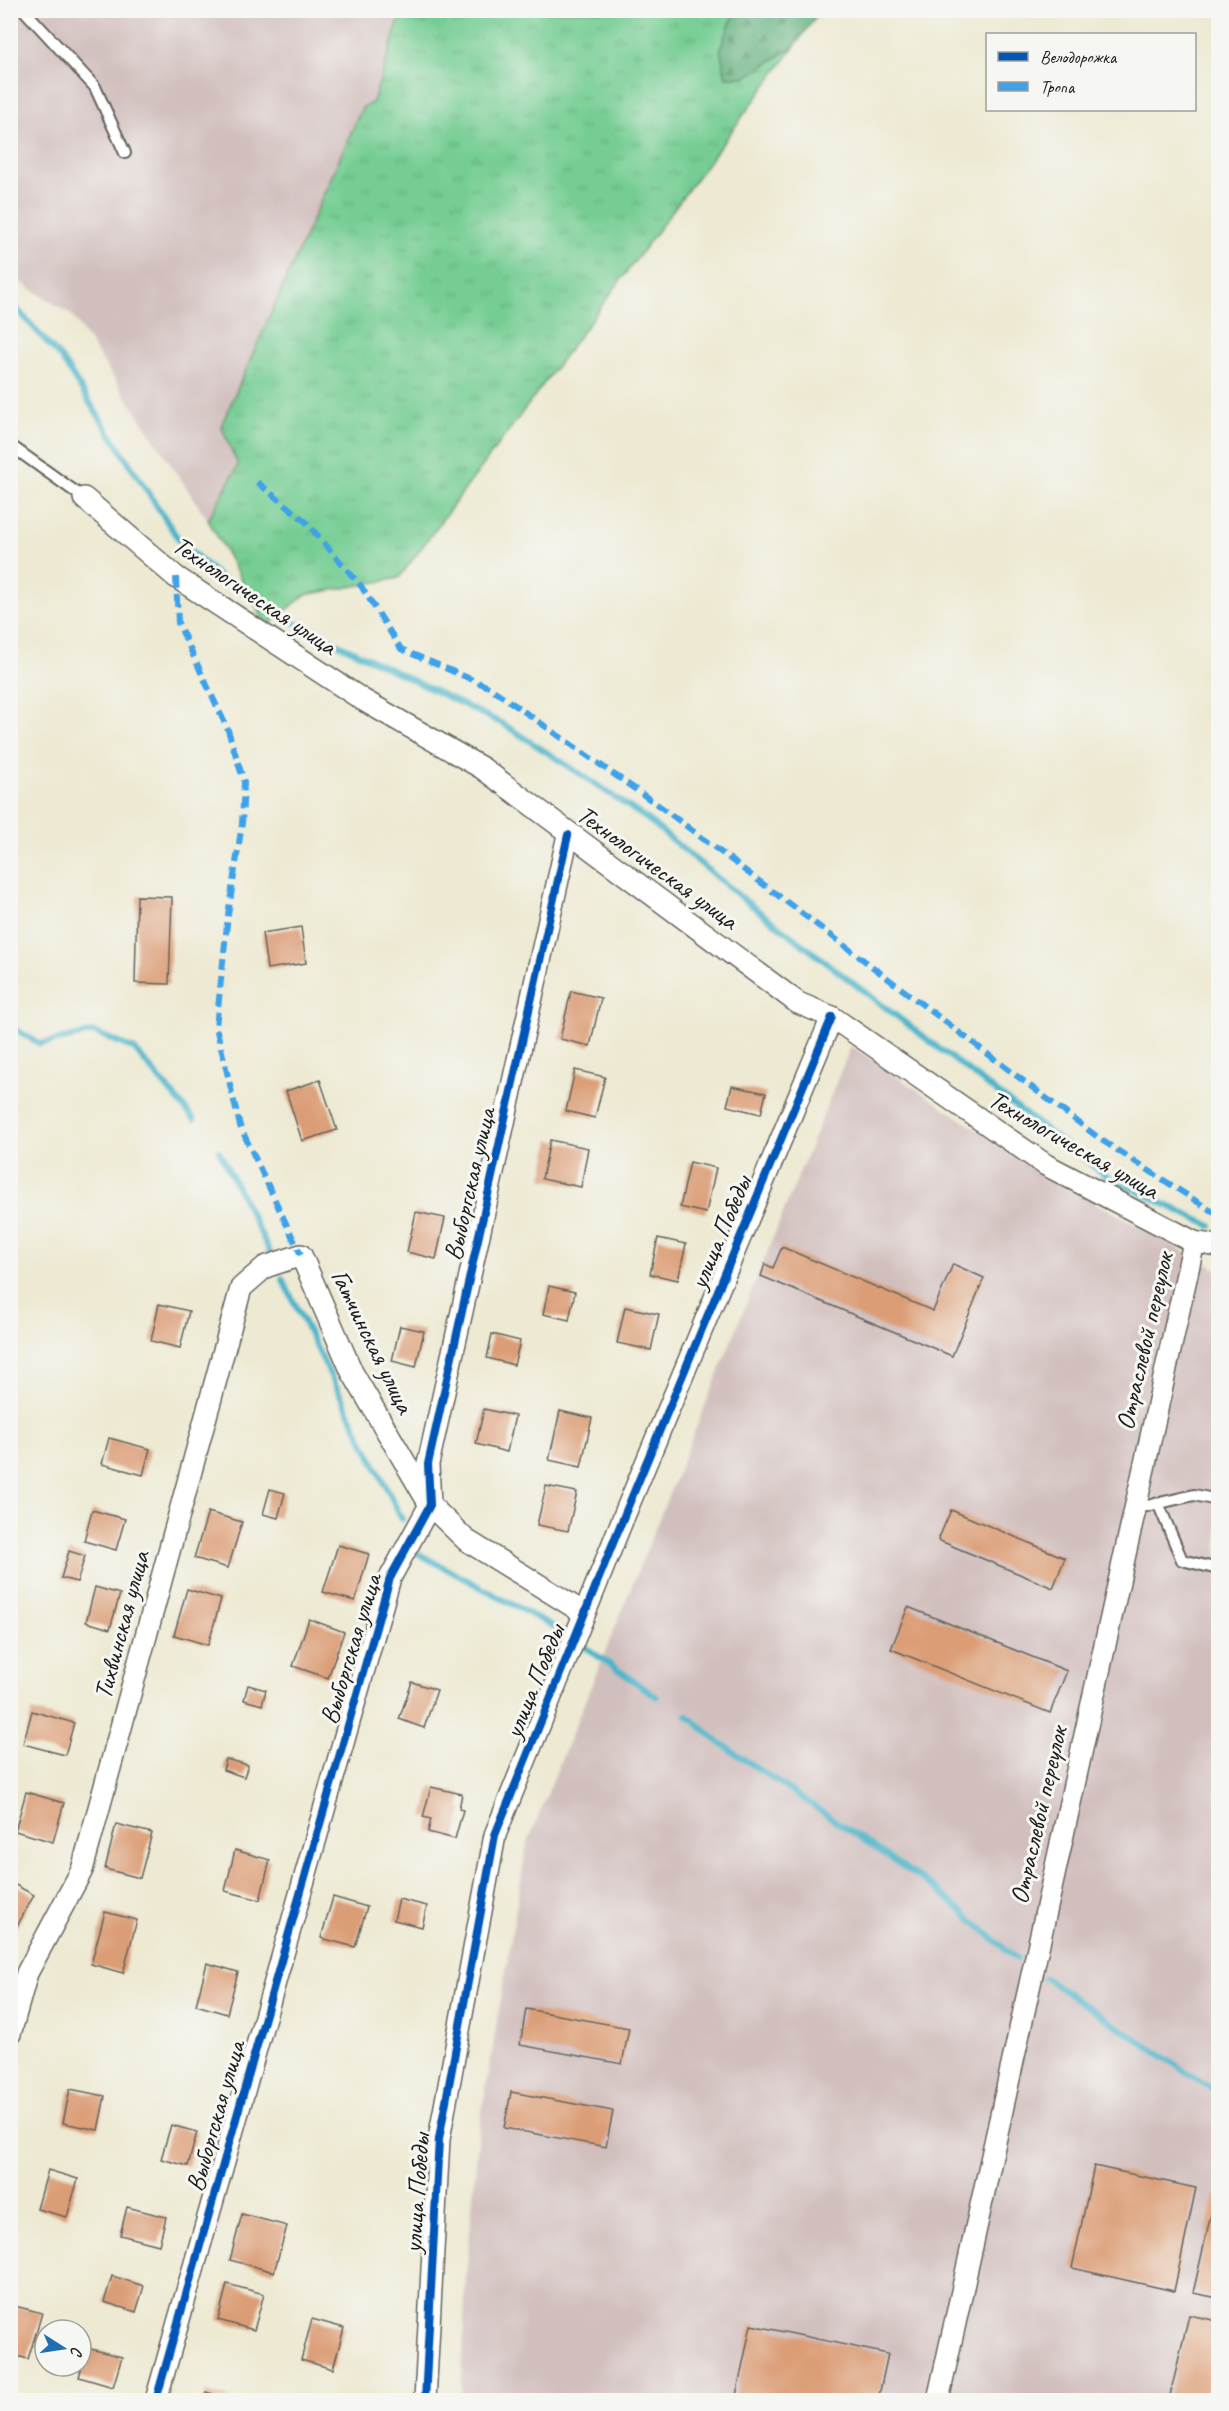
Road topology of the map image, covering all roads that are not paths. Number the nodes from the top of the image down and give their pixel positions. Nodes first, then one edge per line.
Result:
1 (24, 10) edge
2 (125, 153) dead end
3 (10, 445) edge
4 (84, 498) joint
5 (568, 835) junction
6 (832, 1017) junction
7 (1194, 1242) junction
8 (1218, 1246) edge
9 (301, 1254) joint
10 (1218, 1500) edge
11 (1158, 1503) junction
12 (430, 1505) junction
13 (1134, 1509) junction
14 (1218, 1569) edge
15 (584, 1613) junction
16 (10, 2034) edge
17 (156, 2400) edge
18 (425, 2400) edge
19 (938, 2400) edge

1 - 2 lane
3 - 4 lane
4 - 5 street, Технологическая улица
5 - 6 street, Технологическая улица
5 - 12 street, Выборгская улица
6 - 7 street, Технологическая улица
6 - 15 street, улица Победы
7 - 8 street, Технологическая улица
7 - 13 street, Отраслевой переулок
9 - 12 street, Гатчинская улица
9 - 16 street, Тихвинская улица
10 - 11 lane
11 - 13 lane
11 - 14 lane
12 - 15 street, Гатчинская улица
12 - 17 street, Выборгская улица
13 - 19 street, Отраслевой переулок
15 - 18 street, улица Победы

